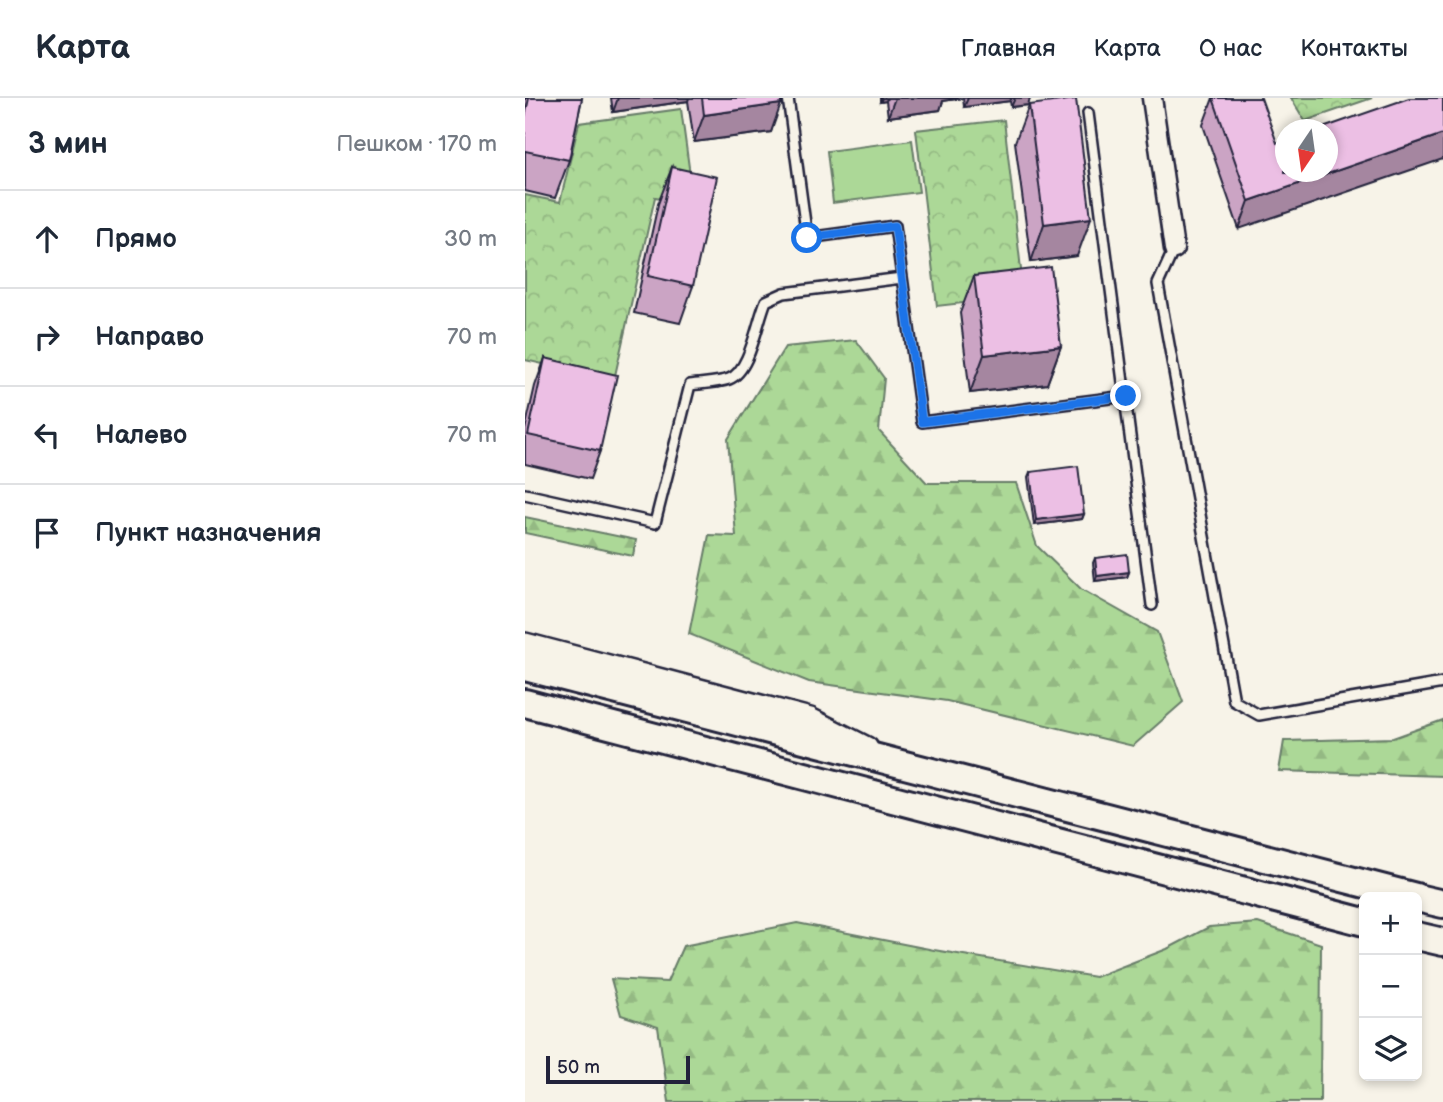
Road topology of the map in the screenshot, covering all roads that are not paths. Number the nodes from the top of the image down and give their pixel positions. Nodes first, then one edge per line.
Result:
1 (789, 98) edge
2 (1152, 98) edge
3 (1088, 113) dead end
4 (1174, 248) joint
5 (902, 278) junction
6 (1126, 396) junction
7 (525, 494) edge
8 (1152, 605) dead end
9 (525, 644) edge
10 (525, 667) edge
11 (1443, 683) edge
12 (525, 703) edge
13 (900, 764) junction
14 (1397, 892) edge
15 (1422, 899) edge
16 (1443, 904) edge
17 (1359, 921) edge
18 (1422, 937) edge
19 (1443, 942) edge

1 - 5 lane
2 - 4 street
3 - 6 lane
4 - 11 lane
5 - 6 lane
5 - 7 lane
6 - 8 lane
9 - 13 street
10 - 13 main road
12 - 17 main road
13 - 14 main road
15 - 16 main road
18 - 19 main road

